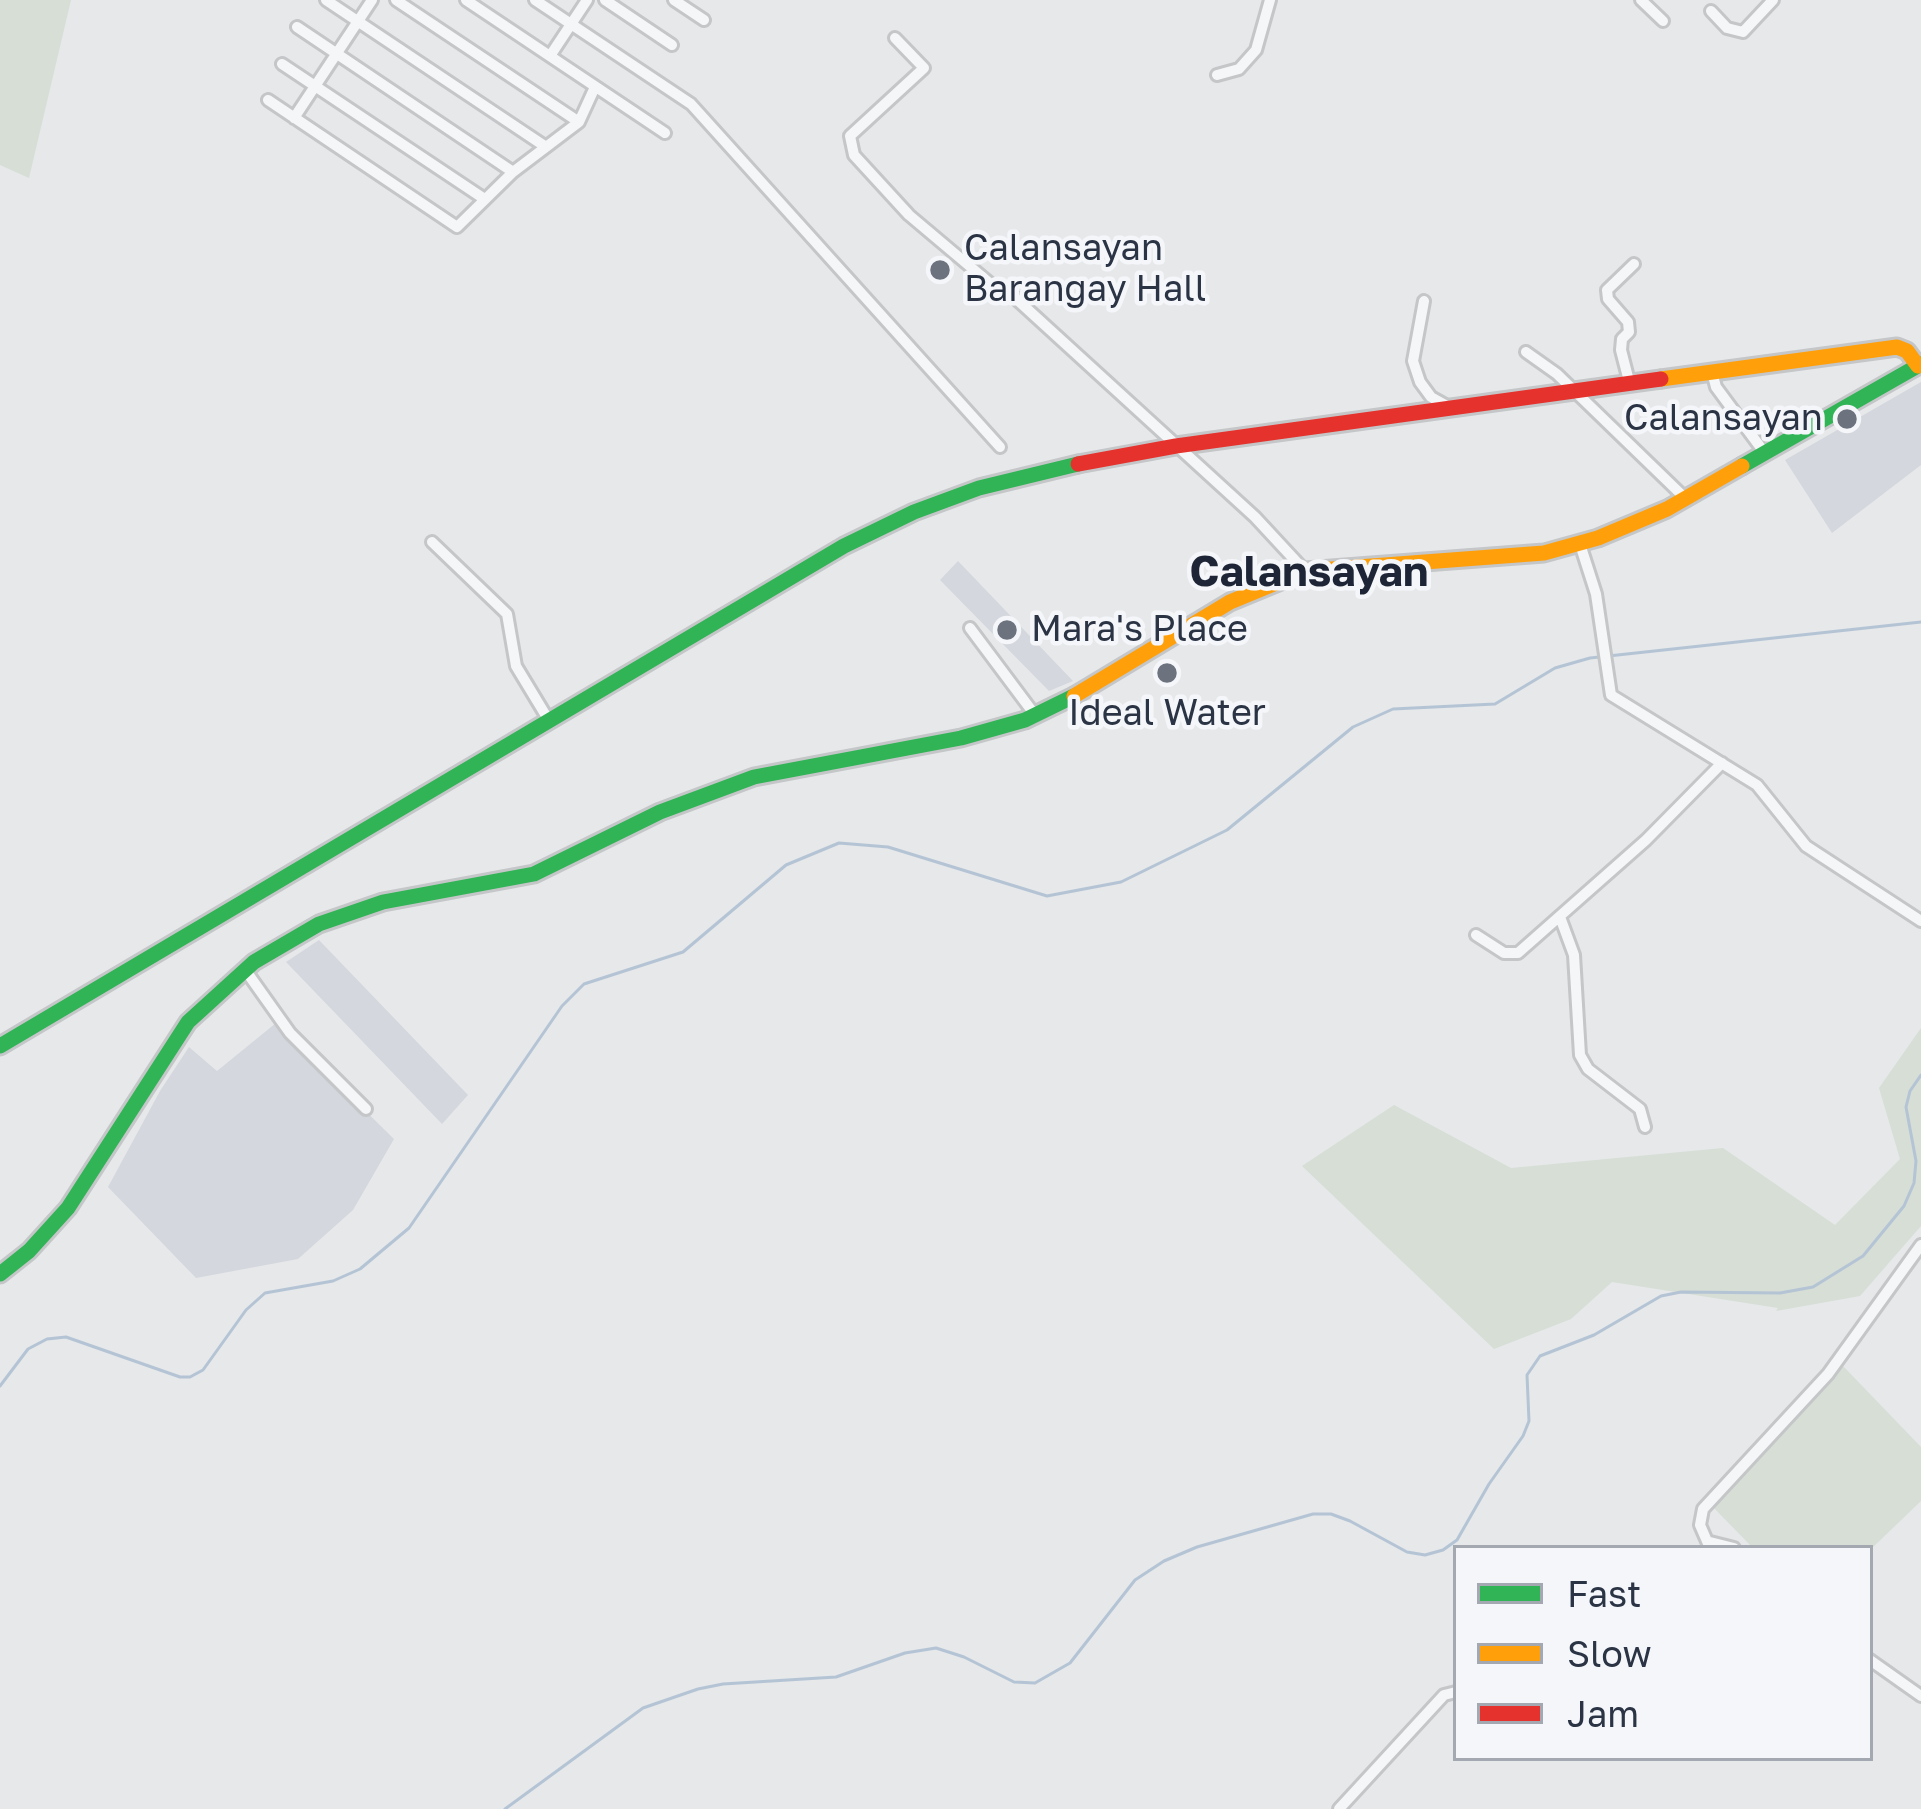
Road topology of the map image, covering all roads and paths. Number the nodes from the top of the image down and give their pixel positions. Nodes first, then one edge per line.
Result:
1 (326, 0) edge
2 (372, 0) edge
3 (396, 0) edge
4 (466, 0) edge
5 (535, 0) edge
6 (587, 0) edge
7 (605, 0) edge
8 (674, 0) edge
9 (1270, 0) edge
10 (1641, 0) edge
11 (1774, 0) edge
12 (1711, 10) dead end
13 (704, 20) dead end
14 (358, 21) junction
15 (1663, 21) dead end
16 (571, 24) junction
17 (297, 27) dead end
18 (895, 38) dead end
19 (672, 45) dead end
20 (337, 54) junction
21 (550, 56) junction
22 (282, 64) dead end
23 (1217, 75) dead end
24 (315, 86) junction
25 (596, 87) junction
26 (268, 100) dead end
27 (294, 118) junction
28 (579, 122) junction
29 (665, 133) dead end
30 (546, 147) junction
31 (513, 172) junction
32 (483, 198) junction
33 (1634, 264) dead end
34 (1424, 301) dead end
35 (1526, 352) dead end
36 (1919, 365) edge
37 (1712, 372) junction
38 (1630, 385) junction
39 (1573, 392) junction
40 (1452, 409) junction
41 (1176, 446) junction
42 (1000, 447) dead end
43 (1766, 454) junction
44 (1686, 499) junction
45 (432, 542) dead end
46 (1580, 543) junction
47 (1305, 571) junction
48 (970, 628) dead end
49 (1035, 716) junction
50 (548, 719) junction
51 (1722, 763) junction
52 (1560, 917) junction
53 (1921, 921) edge
54 (1477, 934) dead end
55 (245, 969) junction
56 (0, 1046) edge
57 (366, 1109) dead end
58 (1645, 1127) dead end
59 (1921, 1245) edge
60 (0, 1274) edge
61 (1710, 1545) edge
62 (1873, 1662) edge
63 (1453, 1692) edge
64 (1921, 1696) edge
65 (1339, 1809) edge

1 - 14 street
2 - 14 street
3 - 28 street
4 - 21 street
5 - 16 street
6 - 16 street
7 - 19 street
8 - 13 street
9 - 23 street
10 - 15 street
11 - 12 street
14 - 20 street
14 - 30 street
16 - 21 street
16 - 42 street
17 - 20 street
18 - 41 street
20 - 24 street
20 - 31 street
21 - 25 street
22 - 24 street
24 - 27 street
24 - 32 street
25 - 28 street
25 - 29 street
26 - 27 street
27 - 32 street
28 - 30 street
30 - 31 street
31 - 32 street
33 - 38 street
34 - 40 street
35 - 39 street
36 - 37 main road
36 - 43 main road
37 - 38 main road
37 - 43 street
38 - 39 main road
39 - 40 main road
39 - 44 street
40 - 41 main road
41 - 47 street
41 - 50 main road
43 - 44 main road
44 - 46 main road
45 - 50 street
46 - 47 main road
46 - 51 street
47 - 49 main road
48 - 49 street
49 - 55 main road
50 - 56 main road
51 - 52 street
51 - 53 street
52 - 54 street
52 - 58 street
55 - 57 street
55 - 60 main road
59 - 61 street
62 - 64 street
63 - 65 street

